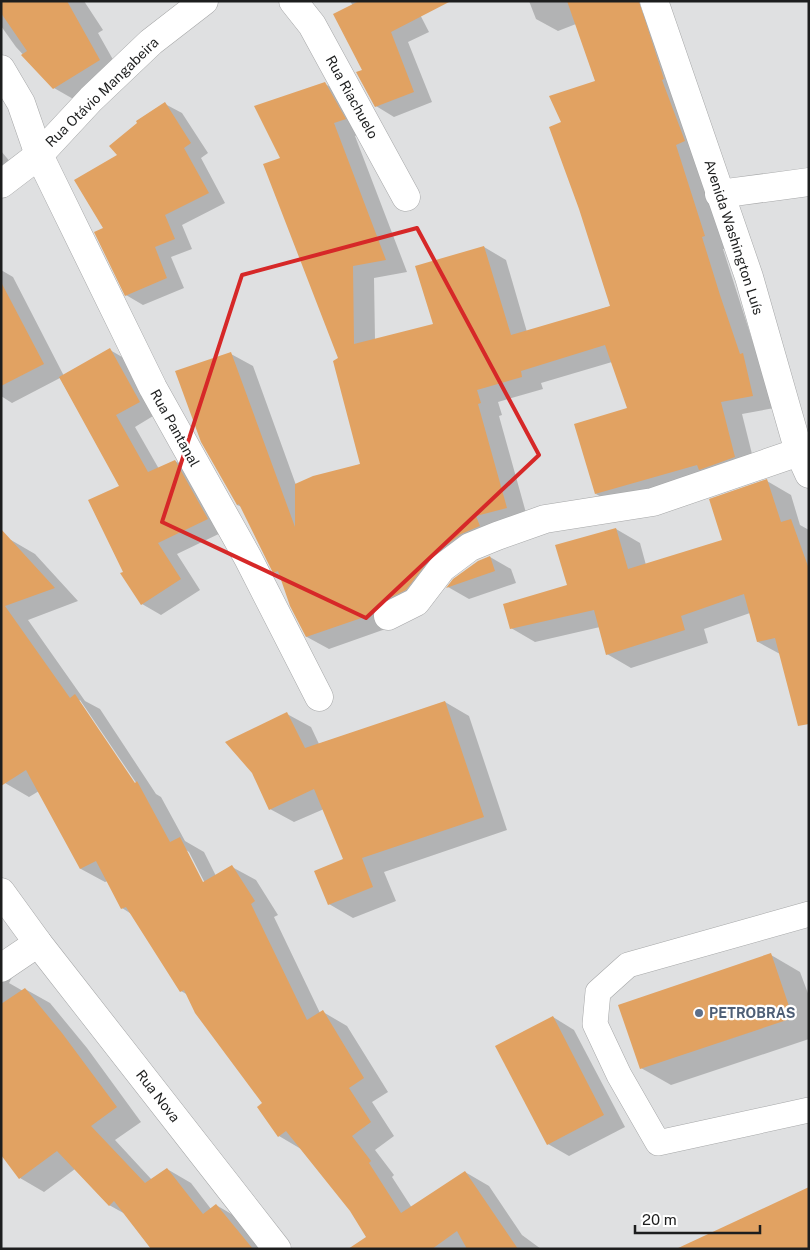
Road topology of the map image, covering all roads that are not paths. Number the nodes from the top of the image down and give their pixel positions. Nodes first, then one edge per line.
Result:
1 (204, 1) edge
2 (293, 1) edge
3 (654, 1) edge
4 (1, 69) edge
5 (39, 155) junction
6 (809, 182) edge
7 (1, 184) edge
8 (720, 194) junction
9 (406, 196) dead end
10 (804, 463) edge
11 (388, 616) dead end
12 (319, 697) dead end
13 (1, 892) edge
14 (809, 914) edge
15 (38, 943) junction
16 (1, 968) edge
17 (809, 1110) edge
18 (278, 1249) edge

1 - 5 street, Rua Otávio Mangabeira
2 - 9 street, Rua Riachuelo
3 - 8 street, Avenida Washington Luís
4 - 5 street, Rua Pantanal
5 - 7 street, Rua Otávio Mangabeira
5 - 12 street, Rua Pantanal
6 - 8 street
8 - 10 street, Avenida Washington Luís
10 - 11 street
13 - 15 street, Rua Nova
14 - 17 lane
15 - 16 street
15 - 18 street, Rua Nova

